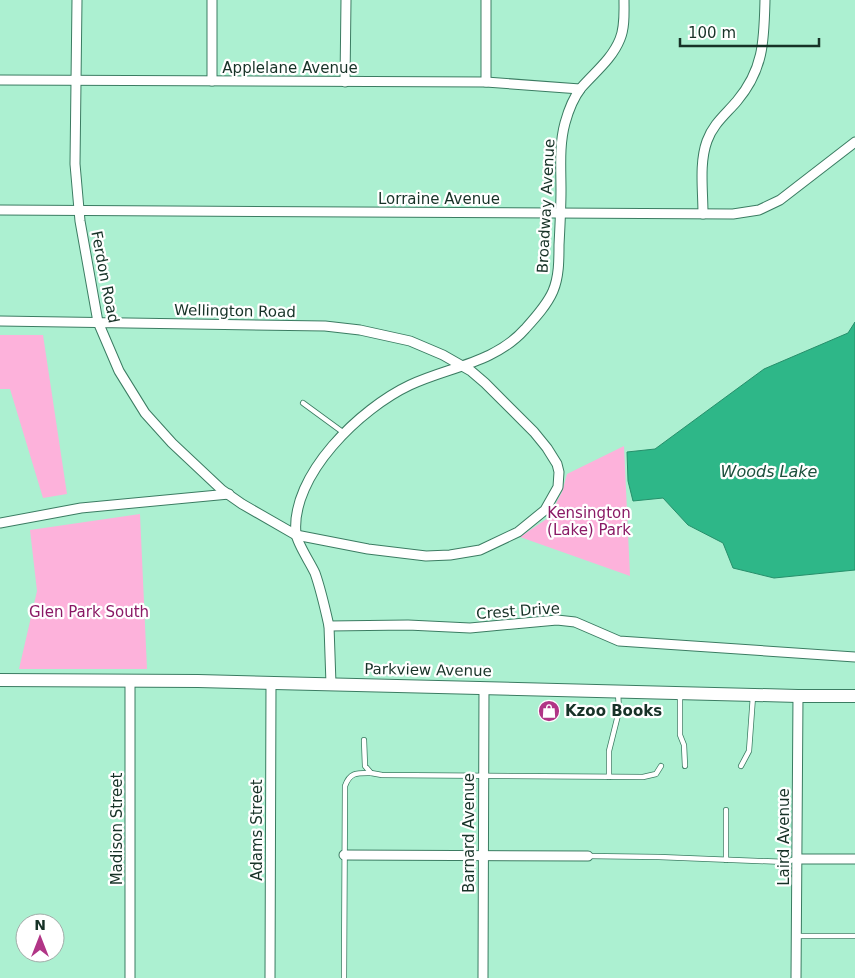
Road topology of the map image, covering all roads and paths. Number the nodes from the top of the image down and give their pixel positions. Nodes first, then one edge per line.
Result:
1 (77, 0) edge
2 (212, 0) edge
3 (346, 0) edge
4 (486, 0) edge
5 (624, 0) edge
6 (765, 0) edge
7 (0, 80) edge
8 (76, 80) junction
9 (212, 81) junction
10 (345, 82) junction
11 (486, 82) junction
12 (580, 89) junction
13 (855, 142) edge
14 (0, 210) edge
15 (79, 211) junction
16 (561, 213) junction
17 (703, 214) junction
18 (0, 321) edge
19 (98, 322) junction
20 (462, 366) junction
21 (303, 403) dead end
22 (344, 433) junction
23 (229, 494) junction
24 (0, 523) edge
25 (296, 535) junction
26 (329, 626) junction
27 (855, 657) edge
28 (0, 680) edge
29 (130, 681) junction
30 (271, 683) junction
31 (331, 684) junction
32 (484, 688) junction
33 (618, 691) junction
34 (680, 693) junction
35 (753, 694) junction
36 (798, 696) junction
37 (855, 696) edge
38 (619, 711) junction
39 (648, 712) dead end
40 (364, 740) dead end
41 (661, 766) dead end
42 (685, 766) dead end
43 (741, 766) dead end
44 (370, 773) junction
45 (483, 777) junction
46 (609, 777) junction
47 (726, 810) dead end
48 (344, 855) junction
49 (483, 856) junction
50 (588, 856) joint
51 (798, 859) junction
52 (855, 859) edge
53 (726, 860) junction
54 (797, 936) junction
55 (855, 936) edge
56 (130, 978) edge
57 (270, 978) edge
58 (344, 978) edge
59 (483, 978) edge
60 (796, 978) edge

1 - 8 street, Ferdon Road
2 - 9 street
3 - 10 street
4 - 11 street
5 - 12 street, Broadway Avenue
6 - 17 street
7 - 8 street, Applelane Avenue
8 - 9 street, Applelane Avenue
8 - 15 street, Ferdon Road
9 - 10 street, Applelane Avenue
10 - 11 street, Applelane Avenue
11 - 12 street, Applelane Avenue
12 - 16 street, Broadway Avenue
13 - 17 street, Lorraine Avenue
14 - 15 street, Lorraine Avenue
15 - 16 street, Lorraine Avenue
15 - 19 street, Ferdon Road
16 - 17 street, Lorraine Avenue
16 - 20 street, Broadway Avenue
18 - 19 street, Wellington Road
19 - 20 street, Wellington Road
19 - 23 street, Ferdon Road
20 - 22 street, Broadway Avenue
20 - 25 street, Wellington Road
21 - 22 lane
22 - 25 street, Broadway Avenue
23 - 24 street
23 - 25 street, Ferdon Road
25 - 26 street
26 - 27 street, Crest Drive
26 - 31 street
28 - 29 street, Parkview Avenue
29 - 30 street, Parkview Avenue
29 - 56 street, Madison Street
30 - 31 street, Parkview Avenue
30 - 57 street, Adams Street
31 - 32 street, Parkview Avenue
32 - 33 street, Parkview Avenue
32 - 45 street, Barnard Avenue
33 - 34 street, Parkview Avenue
33 - 38 lane
34 - 35 street, Parkview Avenue
34 - 42 lane
35 - 36 street, Parkview Avenue
35 - 43 lane
36 - 37 street, Parkview Avenue
36 - 51 street, Laird Avenue
38 - 39 lane
38 - 46 lane
40 - 44 lane
41 - 46 lane
44 - 45 lane
44 - 48 lane
45 - 46 lane
45 - 49 street, Barnard Avenue
47 - 53 lane
48 - 49 street
48 - 58 lane
49 - 50 street
49 - 59 street, Barnard Avenue
50 - 53 lane
51 - 52 street
51 - 53 lane
51 - 54 street, Laird Avenue
54 - 55 lane
54 - 60 street, Laird Avenue

